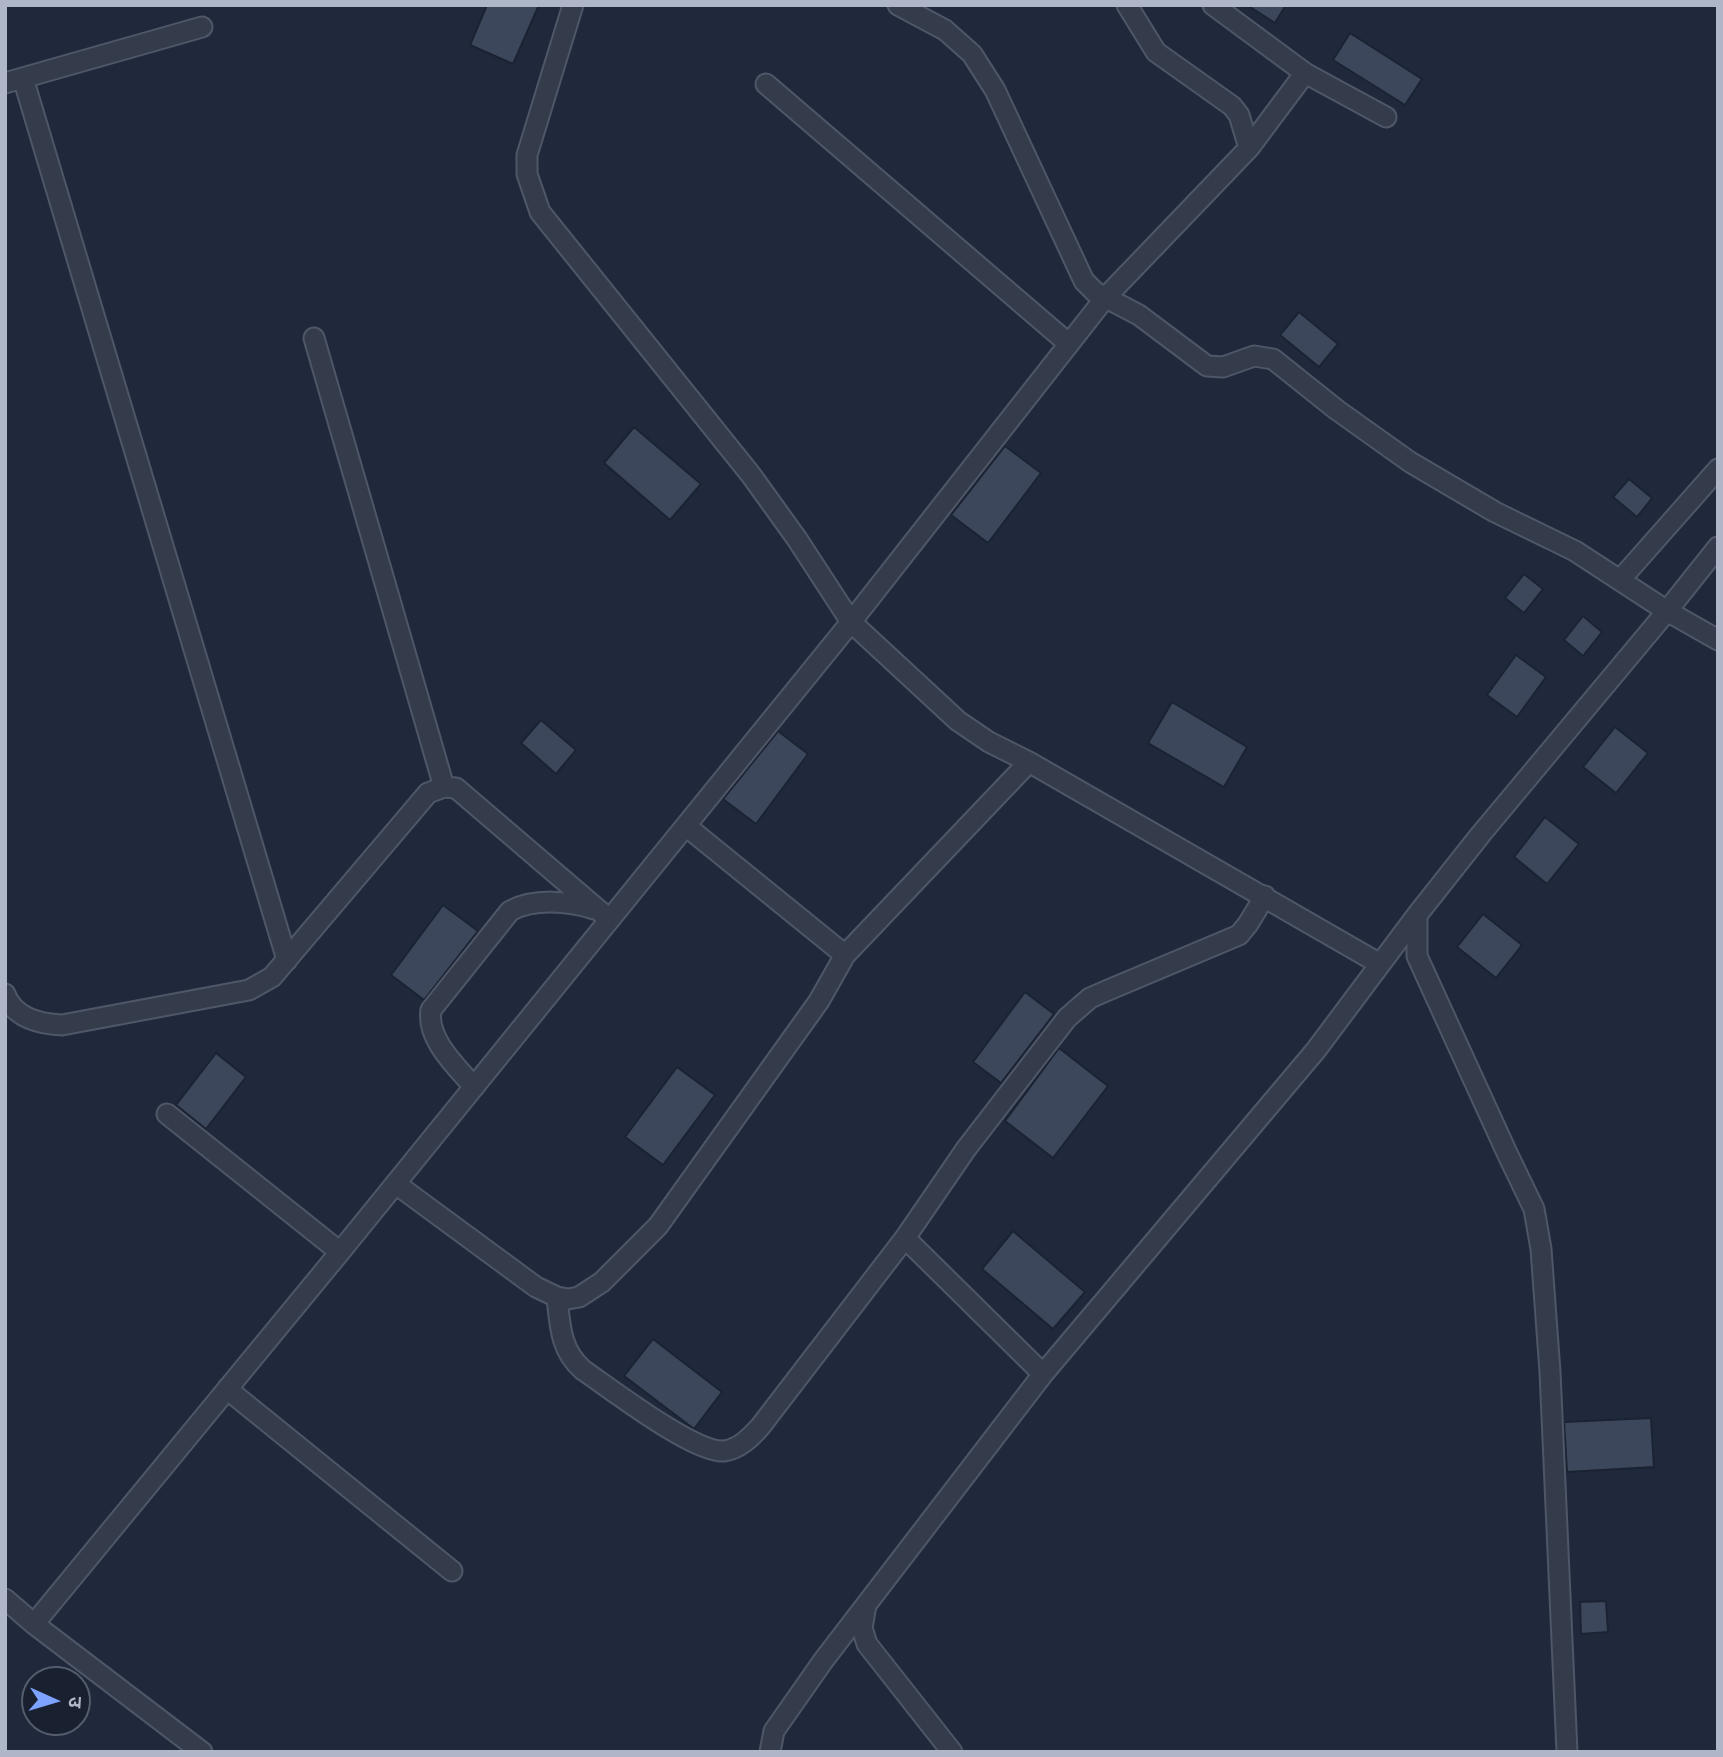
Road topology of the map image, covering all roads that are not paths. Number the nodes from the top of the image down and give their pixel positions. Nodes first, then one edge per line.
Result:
1 (573, 5) edge
2 (898, 5) edge
3 (1127, 5) edge
4 (1213, 5) edge
5 (202, 27) dead end
6 (1305, 73) junction
7 (14, 81) edge
8 (766, 83) dead end
9 (1386, 117) dead end
10 (1249, 148) junction
11 (1105, 298) junction
12 (314, 338) dead end
13 (1069, 344) junction
14 (1718, 469) edge
15 (1718, 547) edge
16 (1620, 580) junction
17 (1667, 611) junction
18 (851, 622) junction
19 (1718, 640) edge
20 (1029, 762) junction
21 (444, 787) junction
22 (686, 826) junction
23 (1265, 896) junction
24 (1417, 915) junction
25 (609, 919) junction
26 (845, 955) junction
27 (287, 960) junction
28 (1380, 964) junction
29 (5, 994) edge
30 (474, 1087) junction
31 (167, 1114) dead end
32 (396, 1184) junction
33 (905, 1238) junction
34 (340, 1252) junction
35 (557, 1297) junction
36 (1042, 1374) junction
37 (227, 1389) junction
38 (452, 1571) dead end
39 (866, 1601) junction
40 (8, 1605) edge
41 (34, 1624) junction
42 (876, 1656) junction
43 (823, 1661) junction
44 (202, 1752) edge
45 (770, 1752) edge
46 (952, 1752) edge
47 (1567, 1752) edge

1 - 18 lane
2 - 11 lane
3 - 10 lane
4 - 6 lane
5 - 7 lane
6 - 9 lane
6 - 10 lane
7 - 27 lane
8 - 13 lane
10 - 11 lane
11 - 13 lane
11 - 16 lane
12 - 21 lane
13 - 18 lane
14 - 16 lane
15 - 17 lane
16 - 17 lane
17 - 19 lane
17 - 24 lane
18 - 20 lane
18 - 22 lane
20 - 23 lane
20 - 26 lane
21 - 25 lane
21 - 27 lane
22 - 25 lane
22 - 26 lane
23 - 28 lane
23 - 33 lane
24 - 28 lane
24 - 47 lane
25 - 30 lane
25 - 30 lane
26 - 35 lane
27 - 29 lane
28 - 36 lane
30 - 32 lane
31 - 34 lane
32 - 34 lane
32 - 35 lane
33 - 35 lane
33 - 36 lane
34 - 37 lane
36 - 39 lane
37 - 38 lane
37 - 41 lane
39 - 42 lane
39 - 43 lane
40 - 41 lane
41 - 44 lane
42 - 43 lane
42 - 46 lane
43 - 45 lane

